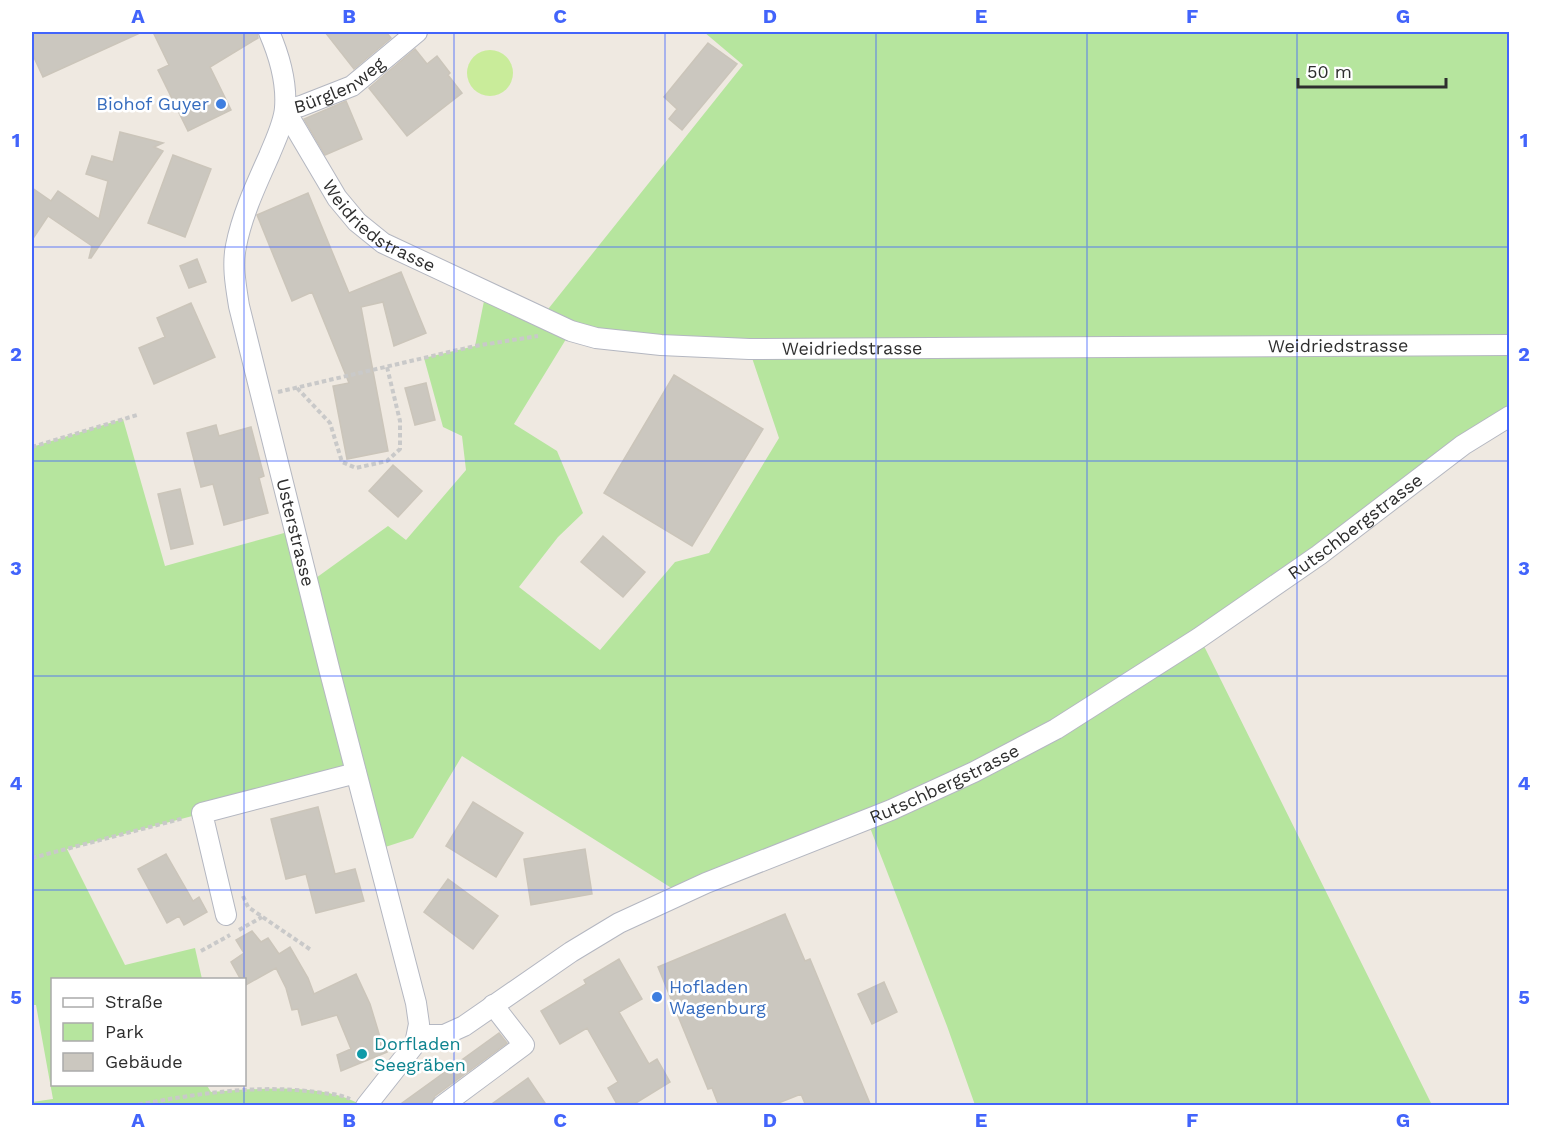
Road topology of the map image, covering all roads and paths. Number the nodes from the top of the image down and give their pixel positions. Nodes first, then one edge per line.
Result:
1 (269, 32) edge
2 (417, 32) edge
3 (285, 110) junction
4 (539, 336) dead end
5 (1509, 345) edge
6 (387, 367) junction
7 (297, 388) junction
8 (262, 396) junction
9 (137, 415) dead end
10 (1509, 416) edge
11 (32, 447) edge
12 (356, 773) junction
13 (202, 813) junction
14 (32, 858) edge
15 (239, 886) dead end
16 (226, 915) dead end
17 (311, 950) dead end
18 (493, 1005) junction
19 (418, 1035) junction
20 (360, 1103) edge
21 (131, 1106) edge
22 (442, 1106) edge

1 - 3 street, Usterstrasse
2 - 3 street, Bürglenweg
3 - 5 street, Weidriedstrasse
3 - 8 street, Usterstrasse
4 - 6 path
6 - 7 path
6 - 7 path
7 - 8 path
8 - 12 street, Usterstrasse
9 - 11 path
10 - 18 street, Rutschbergstrasse
12 - 13 street
12 - 19 street, Usterstrasse
13 - 14 path
13 - 16 street
15 - 17 path
18 - 19 street, Rutschbergstrasse
18 - 22 street
19 - 20 street
20 - 21 path

